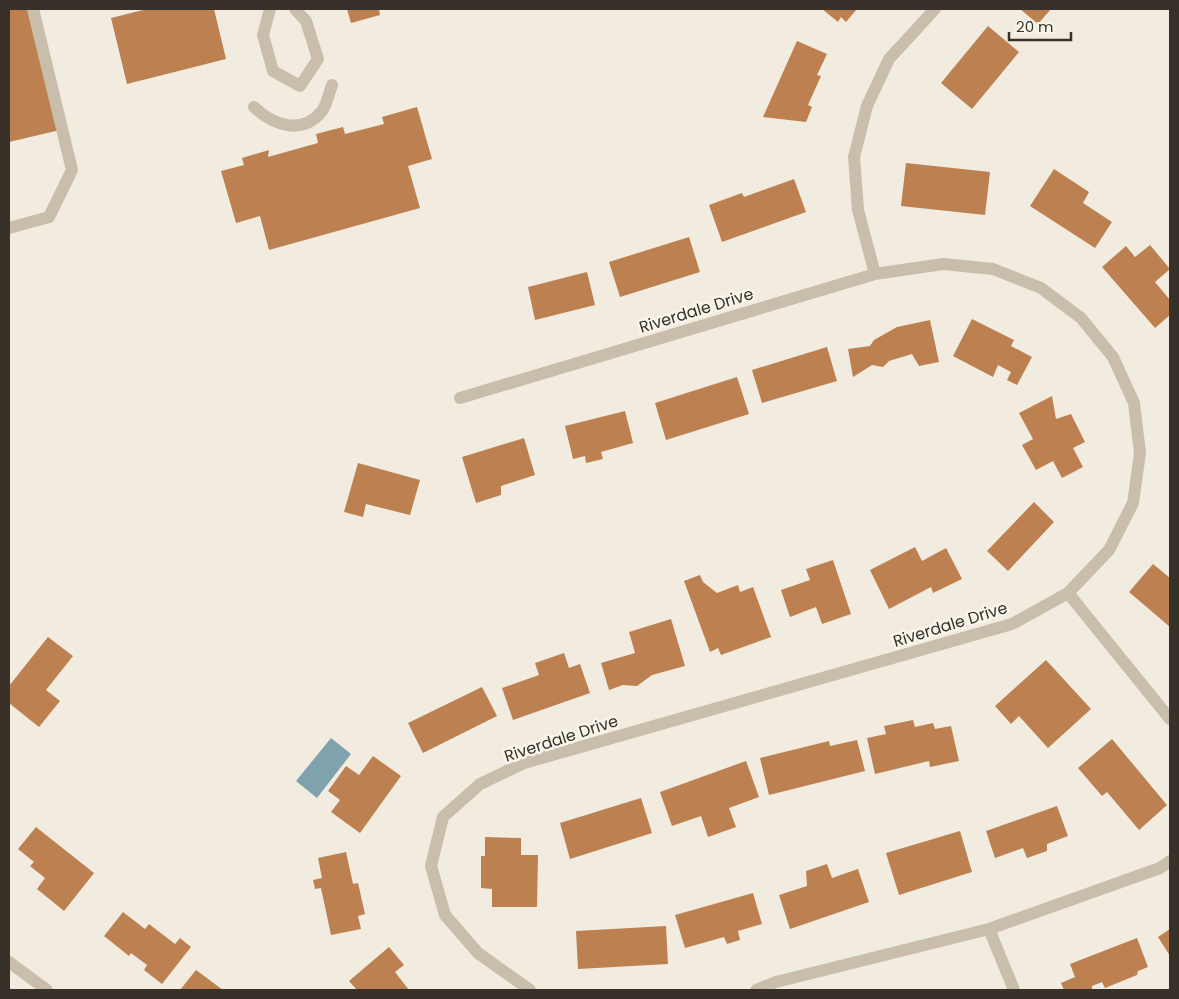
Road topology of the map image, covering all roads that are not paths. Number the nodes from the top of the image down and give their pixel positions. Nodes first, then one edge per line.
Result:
1 (33, 9) edge
2 (270, 9) edge
3 (295, 9) edge
4 (935, 9) edge
5 (332, 85) dead end
6 (254, 107) dead end
7 (9, 228) edge
8 (875, 274) junction
9 (460, 398) dead end
10 (1068, 593) junction
11 (1170, 719) edge
12 (1170, 861) edge
13 (989, 929) junction
14 (9, 962) edge
15 (47, 990) edge
16 (530, 990) edge
17 (756, 990) edge
18 (1014, 990) edge

1 - 7 street
2 - 3 street
4 - 8 street
5 - 6 street
8 - 9 street, Riverdale Drive
8 - 10 street, Riverdale Drive
10 - 11 street
10 - 16 street, Riverdale Drive
12 - 13 street
13 - 17 street
13 - 18 street
14 - 15 street

